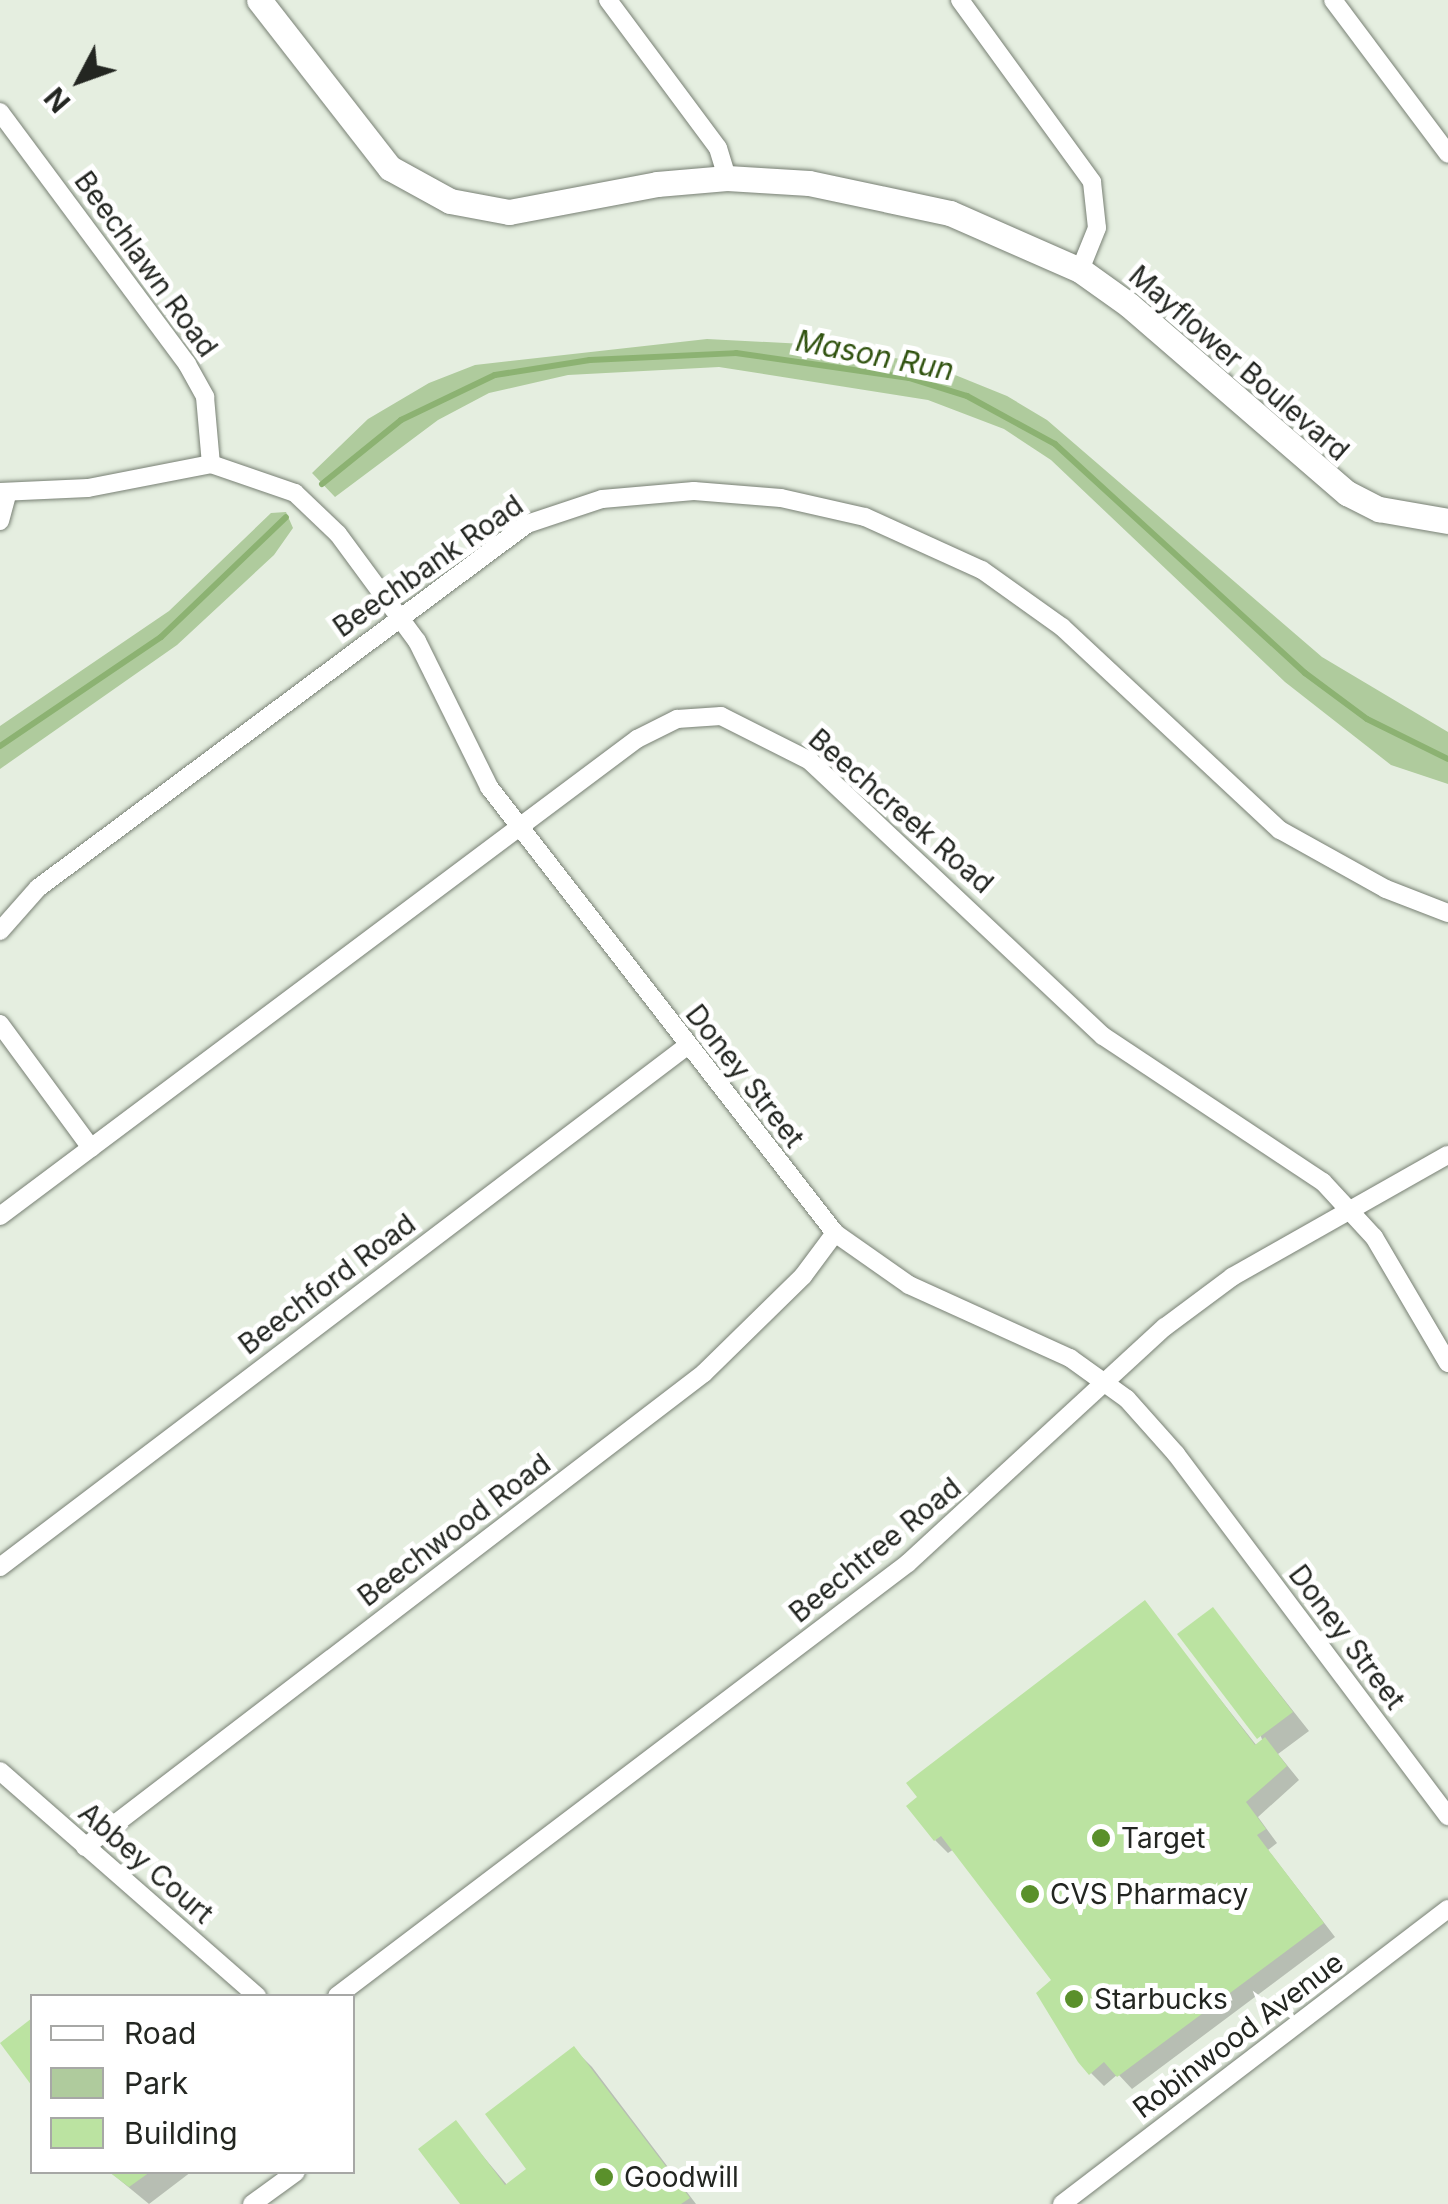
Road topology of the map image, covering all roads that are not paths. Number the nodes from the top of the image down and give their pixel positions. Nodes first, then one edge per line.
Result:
1 (259, 0) edge
2 (608, 0) edge
3 (960, 0) edge
4 (1333, 0) edge
5 (0, 112) edge
6 (1448, 154) edge
7 (728, 178) junction
8 (1080, 270) junction
9 (210, 464) junction
10 (4, 494) edge
11 (0, 521) edge
12 (1448, 521) edge
13 (400, 618) junction
14 (519, 827) junction
15 (1448, 913) edge
16 (0, 931) edge
17 (0, 1024) edge
18 (687, 1046) junction
19 (90, 1148) junction
20 (1448, 1155) edge
21 (1352, 1208) junction
22 (0, 1216) edge
23 (836, 1234) junction
24 (1448, 1363) edge
25 (1104, 1380) junction
26 (0, 1567) edge
27 (0, 1771) edge
28 (1448, 1816) edge
29 (85, 1847) junction
30 (1448, 1910) edge
31 (255, 1994) edge
32 (340, 1994) edge
33 (293, 2174) edge
34 (252, 2204) edge
35 (1062, 2204) edge

1 - 7 street, Mayflower Boulevard
2 - 7 street
3 - 8 street
4 - 6 street
5 - 9 street, Beechlawn Road
7 - 8 street, Mayflower Boulevard
8 - 12 street, Mayflower Boulevard
9 - 10 street, Doney Street
9 - 13 street, Doney Street
10 - 11 street
13 - 14 street, Doney Street
13 - 15 street, Beechbank Road
13 - 16 street, Beechbank Road
14 - 18 street, Doney Street
14 - 19 street, Beechcreek Road
14 - 21 street, Beechcreek Road
17 - 19 street
18 - 23 street, Doney Street
18 - 26 street, Beechford Road
19 - 22 street, Beechcreek Road
20 - 21 street, Beechtree Road
21 - 24 street, Beechcreek Road
21 - 25 street, Beechtree Road
23 - 25 street, Doney Street
23 - 29 street, Beechwood Road
25 - 28 street, Doney Street
25 - 32 street, Beechtree Road
27 - 29 street, Abbey Court
29 - 31 street, Abbey Court
30 - 35 street, Robinwood Avenue
33 - 34 street

